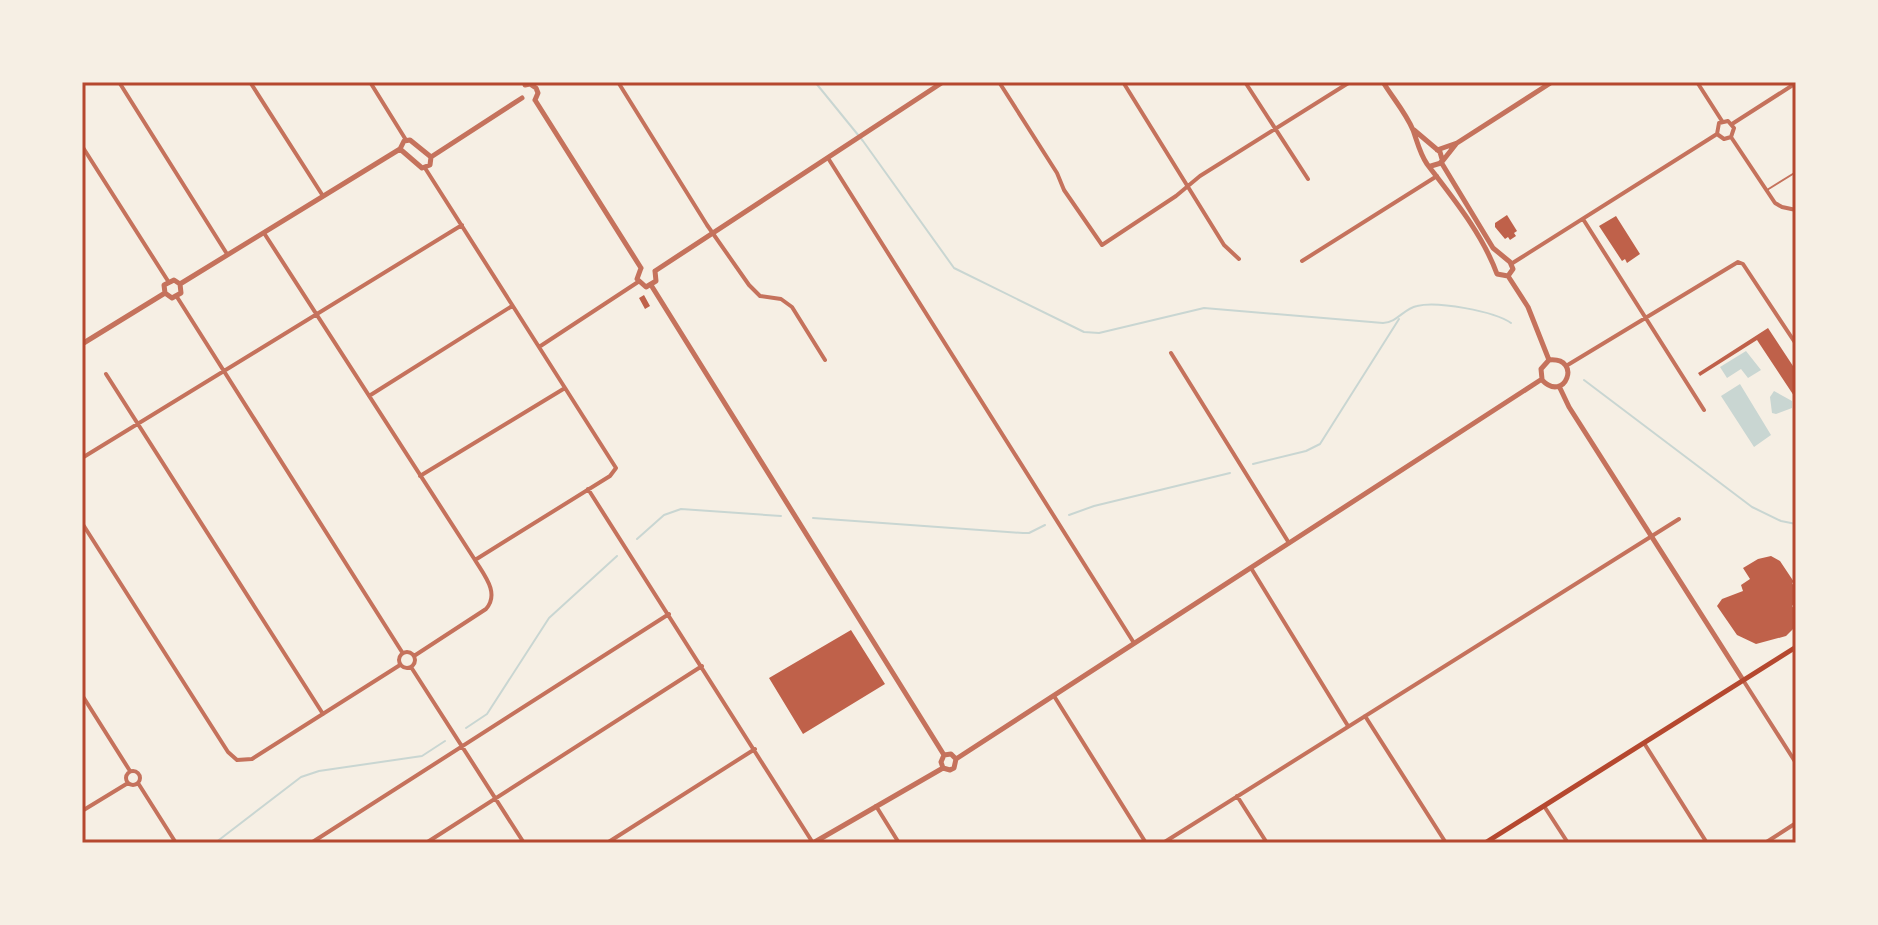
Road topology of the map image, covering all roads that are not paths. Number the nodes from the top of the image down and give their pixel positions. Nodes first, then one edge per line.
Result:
1 (119, 82) edge
2 (250, 82) edge
3 (370, 82) edge
4 (618, 82) edge
5 (943, 82) edge
6 (999, 82) edge
7 (1123, 82) edge
8 (1245, 82) edge
9 (1350, 82) edge
10 (1383, 82) edge
11 (1537, 82) edge
12 (1552, 82) edge
13 (1697, 82) edge
14 (1796, 83) edge
15 (524, 84) edge
16 (1541, 89) junction
17 (522, 98) junction
18 (535, 100) junction
19 (1722, 121) junction
20 (1732, 124) junction
21 (1275, 129) junction
22 (1413, 130) junction
23 (1717, 134) junction
24 (1731, 137) junction
25 (406, 140) junction
26 (1457, 143) junction
27 (82, 146) edge
28 (400, 149) junction
29 (1436, 149) junction
30 (431, 157) junction
31 (1425, 157) junction
32 (828, 158) junction
33 (1442, 160) junction
34 (1431, 166) junction
35 (425, 168) junction
36 (1796, 172) edge
37 (1437, 176) junction
38 (1308, 179) dead end
39 (1187, 186) junction
40 (1766, 190) junction
41 (323, 196) junction
42 (1796, 210) edge
43 (1583, 219) junction
44 (462, 225) junction
45 (264, 233) junction
46 (714, 233) junction
47 (227, 254) junction
48 (1239, 259) dead end
49 (1504, 260) junction
50 (1302, 261) dead end
51 (1511, 264) junction
52 (641, 268) junction
53 (1495, 268) junction
54 (655, 271) junction
55 (1508, 276) junction
56 (168, 281) junction
57 (638, 282) junction
58 (180, 284) junction
59 (651, 285) junction
60 (165, 293) junction
61 (177, 297) junction
62 (513, 306) junction
63 (316, 315) junction
64 (1645, 318) junction
65 (82, 344) edge
66 (1796, 344) edge
67 (539, 347) junction
68 (1171, 353) dead end
69 (825, 360) dead end
70 (1549, 360) junction
71 (1566, 366) junction
72 (223, 372) junction
73 (106, 374) dead end
74 (1542, 379) junction
75 (1559, 386) junction
76 (565, 387) junction
77 (369, 396) junction
78 (1704, 410) dead end
79 (138, 424) junction
80 (82, 458) edge
81 (420, 476) junction
82 (588, 489) junction
83 (1679, 519) dead end
84 (82, 523) edge
85 (1653, 535) junction
86 (1289, 543) junction
87 (475, 560) junction
88 (1251, 568) junction
89 (669, 614) junction
90 (1135, 644) junction
91 (1796, 647) edge
92 (402, 652) junction
93 (414, 656) junction
94 (400, 665) junction
95 (702, 666) junction
96 (411, 667) junction
97 (1743, 680) junction
98 (82, 695) edge
99 (1054, 696) junction
100 (323, 714) junction
101 (1365, 716) junction
102 (1349, 726) junction
103 (1644, 743) junction
104 (462, 747) junction
105 (755, 749) junction
106 (944, 755) junction
107 (956, 759) junction
108 (1796, 763) edge
109 (943, 768) junction
110 (130, 771) junction
111 (128, 783) junction
112 (138, 783) junction
113 (1237, 796) junction
114 (496, 799) junction
115 (876, 806) junction
116 (1544, 806) junction
117 (82, 811) edge
118 (1796, 823) edge
119 (176, 843) edge
120 (311, 843) edge
121 (426, 843) edge
122 (524, 843) edge
123 (607, 843) edge
124 (813, 843) edge
125 (899, 843) edge
126 (1146, 843) edge
127 (1163, 843) edge
128 (1267, 843) edge
129 (1446, 843) edge
130 (1485, 843) edge
131 (1568, 843) edge
132 (1707, 843) edge
133 (1765, 843) edge

1 - 47 street
2 - 41 street
3 - 25 street
4 - 46 street
5 - 32 street
6 - 39 street
7 - 39 street
8 - 21 street
9 - 21 street
10 - 22 street
11 - 16 street
12 - 16 street
13 - 19 street
14 - 20 street
15 - 17 street
15 - 18 street
16 - 26 street
17 - 18 street
17 - 30 street
18 - 52 street
19 - 20 street
19 - 23 street
20 - 24 street
21 - 38 street
21 - 39 street
22 - 29 street
22 - 31 street
23 - 24 street
23 - 43 street
24 - 40 street
25 - 28 street
25 - 30 street
26 - 29 street
26 - 33 street
27 - 56 street
28 - 35 street
28 - 41 street
29 - 31 street
29 - 33 street
30 - 35 street
31 - 34 street
32 - 46 street
32 - 90 street
33 - 34 street
33 - 49 street
34 - 37 street
35 - 44 street
36 - 40 lane
37 - 50 street
37 - 53 street
39 - 48 street
40 - 42 street
41 - 45 street
43 - 51 street
43 - 64 street
44 - 62 street
44 - 63 street
45 - 47 street
45 - 63 street
46 - 54 street
46 - 69 street
47 - 58 street
49 - 51 street
49 - 53 street
51 - 55 street
52 - 54 street
52 - 57 street
53 - 55 street
54 - 59 street
55 - 70 street
56 - 58 street
56 - 60 street
57 - 59 street
57 - 67 street
58 - 61 street
59 - 106 street
60 - 61 street
60 - 65 street
61 - 72 street
62 - 67 street
62 - 77 street
63 - 72 street
63 - 77 street
64 - 66 street
64 - 71 street
64 - 78 street
67 - 76 street
68 - 86 street
70 - 71 street
70 - 74 street
71 - 75 street
72 - 79 street
72 - 92 street
73 - 79 street
74 - 75 street
74 - 86 street
75 - 85 street
76 - 81 street
76 - 82 street
77 - 81 street
79 - 80 street
79 - 100 street
81 - 87 street
82 - 87 street
82 - 89 street
83 - 85 street
84 - 100 street
85 - 97 street
85 - 101 street
86 - 88 street
87 - 93 street
88 - 90 street
88 - 102 street
89 - 95 street
89 - 104 street
90 - 99 street
91 - 97 main road
92 - 93 street
92 - 94 street
93 - 96 street
94 - 96 street
94 - 100 street
95 - 105 street
95 - 114 street
96 - 104 street
97 - 103 main road
97 - 108 street
98 - 110 street
99 - 107 street
99 - 126 street
101 - 102 street
101 - 129 street
102 - 113 street
103 - 116 main road
103 - 132 street
104 - 114 street
104 - 120 street
105 - 123 street
105 - 124 street
106 - 107 street
106 - 109 street
107 - 109 street
109 - 115 street
110 - 111 street
110 - 112 street
111 - 112 street
111 - 117 street
112 - 119 street
113 - 127 street
113 - 128 street
114 - 121 street
114 - 122 street
115 - 124 street
115 - 125 street
116 - 130 main road
116 - 131 street
118 - 133 street

